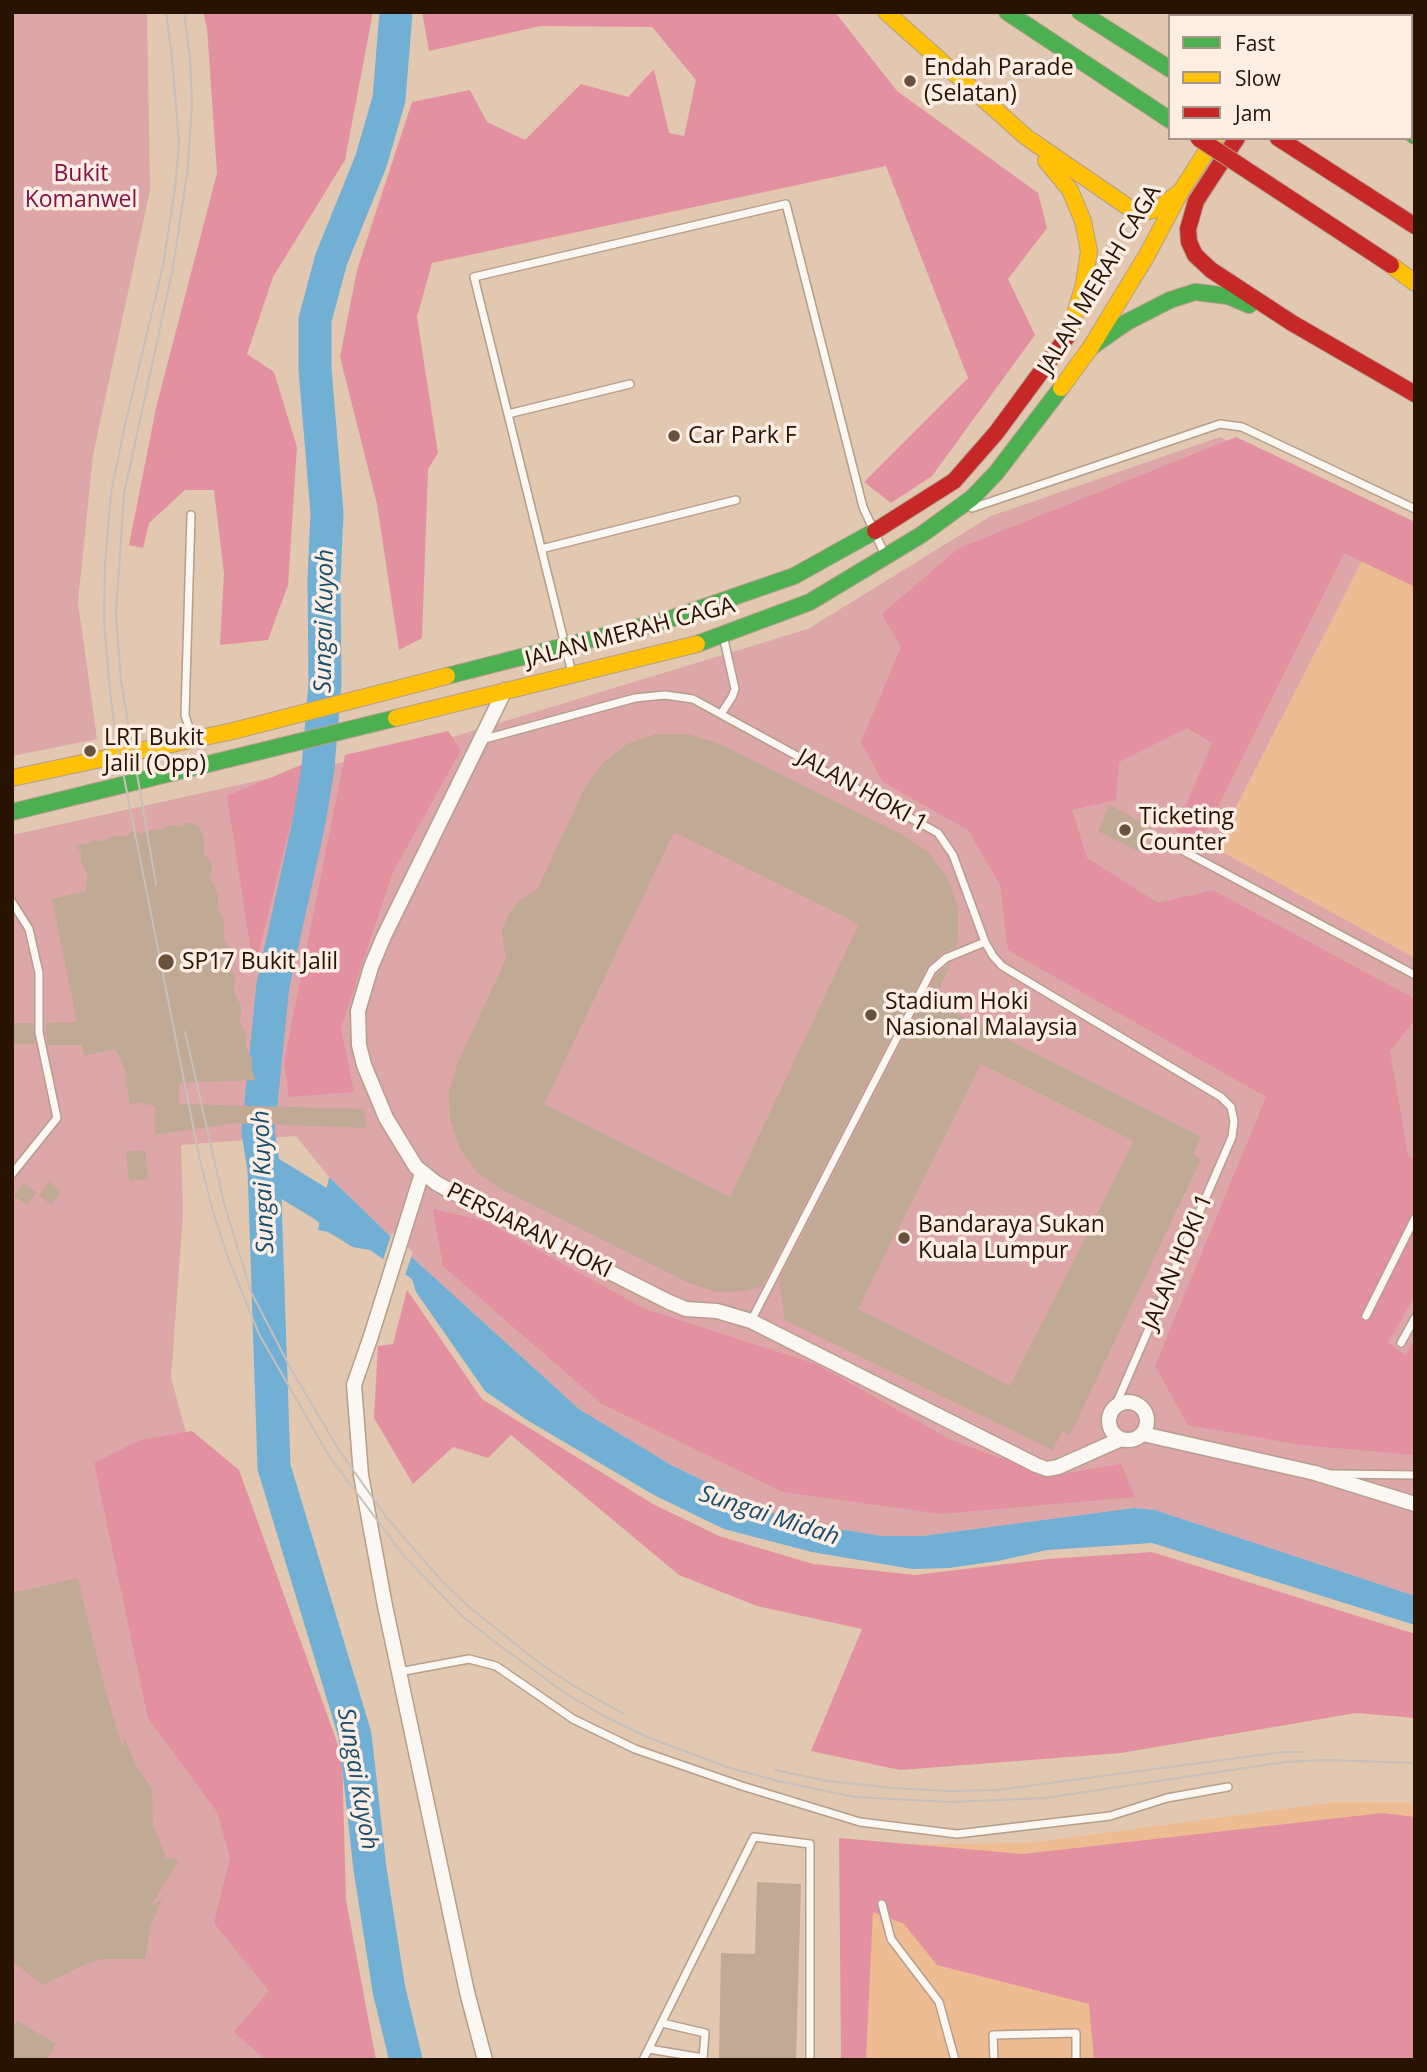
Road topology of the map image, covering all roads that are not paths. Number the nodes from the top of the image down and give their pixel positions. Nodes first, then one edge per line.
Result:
1 (886, 12) edge
2 (1007, 12) edge
3 (1080, 12) edge
4 (1168, 68) edge
5 (1168, 119) edge
6 (1026, 137) junction
7 (1201, 140) edge
8 (1214, 140) edge
9 (1236, 140) edge
10 (1281, 140) edge
11 (1181, 191) junction
12 (1415, 226) edge
13 (1415, 282) edge
14 (1292, 323) junction
15 (1091, 347) junction
16 (630, 384) dead end
17 (1415, 394) edge
18 (508, 414) junction
19 (736, 500) dead end
20 (1415, 509) edge
21 (191, 515) dead end
22 (950, 515) junction
23 (873, 532) junction
24 (541, 549) junction
25 (886, 556) junction
26 (723, 635) junction
27 (565, 644) junction
28 (572, 674) junction
29 (505, 690) junction
30 (721, 714) junction
31 (193, 740) junction
32 (480, 741) junction
33 (12, 778) edge
34 (12, 812) edge
35 (1163, 840) dead end
36 (12, 902) edge
37 (985, 942) junction
38 (1415, 975) edge
39 (422, 1173) junction
40 (12, 1174) edge
41 (1415, 1218) edge
42 (1366, 1316) dead end
43 (1415, 1318) edge
44 (751, 1321) junction
45 (1401, 1343) dead end
46 (1114, 1409) junction
47 (1143, 1434) junction
48 (1121, 1439) junction
49 (1315, 1474) junction
50 (1415, 1475) edge
51 (1415, 1504) edge
52 (399, 1672) junction
53 (1228, 1787) dead end
54 (882, 1904) dead end
55 (662, 2023) junction
56 (649, 2049) junction
57 (485, 2060) edge
58 (643, 2060) edge
59 (810, 2060) edge
60 (955, 2060) edge
61 (994, 2060) edge
62 (1076, 2060) edge

1 - 6 main road
2 - 5 main road
3 - 4 main road
6 - 11 main road
6 - 23 main road, JALAN MERAH CAGA
7 - 13 main road, bridge
8 - 11 main road, JALAN MERAH CAGA
9 - 14 main road
10 - 12 main road
11 - 15 main road, JALAN MERAH CAGA
14 - 15 main road
14 - 17 main road
15 - 22 main road, JALAN MERAH CAGA
16 - 18 lane
18 - 23 lane
18 - 24 lane
19 - 24 lane
20 - 22 lane
21 - 31 lane
22 - 25 main road, JALAN MERAH CAGA
23 - 25 lane
23 - 27 main road, JALAN MERAH CAGA
24 - 27 lane
25 - 26 main road, JALAN MERAH CAGA
26 - 28 main road, JALAN MERAH CAGA
26 - 30 lane
27 - 28 lane
27 - 31 main road, JALAN MERAH CAGA
28 - 29 main road, JALAN MERAH CAGA
29 - 32 street, PERSIARAN HOKI
29 - 34 main road, JALAN MERAH CAGA
30 - 32 lane, JALAN HOKI 1
30 - 37 lane, JALAN HOKI 1
31 - 33 main road, JALAN MERAH CAGA
32 - 39 street, PERSIARAN HOKI
35 - 38 lane
36 - 40 lane
37 - 44 lane
37 - 46 lane, JALAN HOKI 1
39 - 44 street, PERSIARAN HOKI
39 - 52 street
41 - 42 lane
43 - 45 lane
44 - 48 street, PERSIARAN HOKI
46 - 47 street
46 - 48 street
47 - 48 street
47 - 49 street
49 - 50 lane
49 - 51 street
52 - 53 lane
52 - 57 street
54 - 60 lane
55 - 56 lane
55 - 56 lane
55 - 59 lane
56 - 58 lane
61 - 62 lane

